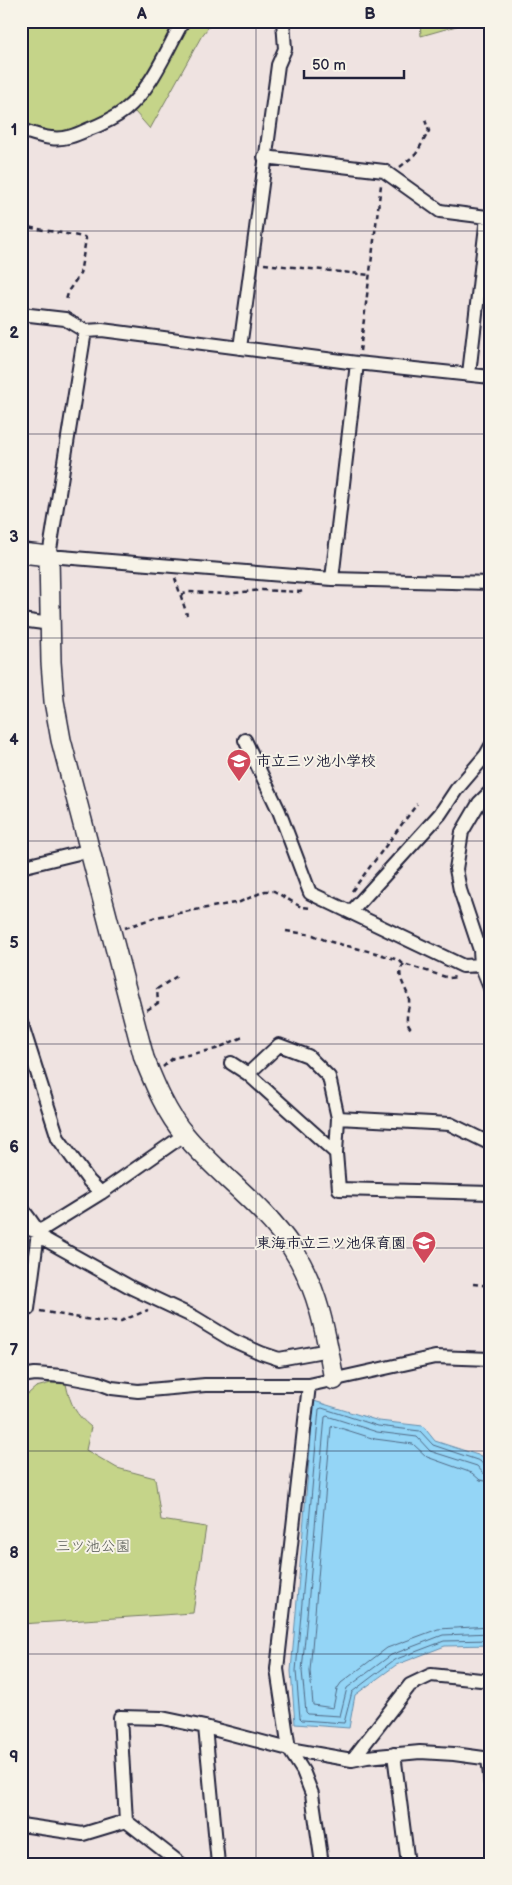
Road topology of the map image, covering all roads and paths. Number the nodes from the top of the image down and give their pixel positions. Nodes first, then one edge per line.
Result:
1 (183, 21) edge
2 (282, 21) edge
3 (425, 120) dead end
4 (21, 130) edge
5 (264, 157) junction
6 (387, 173) junction
7 (21, 226) edge
8 (263, 264) dead end
9 (370, 275) junction
10 (66, 300) dead end
11 (21, 314) edge
12 (85, 331) junction
13 (240, 348) junction
14 (357, 363) junction
15 (469, 374) junction
16 (491, 377) edge
17 (21, 553) edge
18 (49, 556) junction
19 (174, 566) junction
20 (309, 577) junction
21 (332, 579) junction
22 (491, 583) edge
23 (181, 595) junction
24 (187, 615) dead end
25 (21, 620) edge
26 (51, 624) junction
27 (244, 740) dead end
28 (491, 746) edge
29 (491, 791) edge
30 (417, 804) dead end
31 (91, 850) junction
32 (21, 867) edge
33 (325, 900) junction
34 (345, 909) junction
35 (286, 931) dead end
36 (112, 933) junction
37 (485, 947) edge
38 (404, 964) junction
39 (481, 965) junction
40 (463, 966) junction
41 (177, 976) dead end
42 (491, 990) edge
43 (133, 1015) junction
44 (21, 1022) edge
45 (412, 1030) dead end
46 (245, 1036) dead end
47 (231, 1062) dead end
48 (150, 1074) junction
49 (248, 1074) junction
50 (338, 1118) junction
51 (184, 1134) junction
52 (491, 1144) edge
53 (336, 1153) junction
54 (101, 1193) junction
55 (491, 1193) edge
56 (21, 1208) edge
57 (21, 1226) edge
58 (38, 1232) junction
59 (473, 1284) dead end
60 (491, 1286) edge
61 (162, 1302) junction
62 (28, 1309) joint
63 (329, 1350) junction
64 (491, 1359) edge
65 (21, 1376) edge
66 (334, 1380) junction
67 (309, 1385) junction
68 (491, 1681) edge
69 (205, 1727) junction
70 (289, 1750) junction
71 (394, 1754) junction
72 (489, 1758) edge
73 (352, 1760) junction
74 (491, 1785) edge
75 (126, 1821) junction
76 (21, 1825) edge
77 (181, 1864) edge
78 (218, 1864) edge
79 (322, 1864) edge
80 (408, 1864) edge

1 - 4 street
2 - 5 street
3 - 6 path
5 - 6 street
5 - 13 street
6 - 9 path
6 - 15 street
7 - 10 path
8 - 9 path
9 - 14 path
11 - 12 street
12 - 13 street
12 - 18 street
13 - 14 street
14 - 15 street
14 - 21 street
15 - 16 street
17 - 18 street
18 - 19 street
18 - 26 street
19 - 20 street
19 - 23 path
20 - 21 street
20 - 23 path
21 - 22 street
23 - 24 path
25 - 26 street
26 - 31 street
27 - 33 street
28 - 34 street
29 - 37 street
30 - 34 path
31 - 32 street
31 - 36 street
33 - 34 street
33 - 36 path
34 - 40 street
35 - 38 path
36 - 43 street
37 - 39 street
38 - 40 path
38 - 45 path
39 - 40 street
39 - 42 street
41 - 43 path
43 - 48 street
44 - 54 street
46 - 48 path
47 - 49 street
48 - 51 street
49 - 50 street
49 - 53 street
50 - 52 street
50 - 53 street
51 - 54 street
51 - 63 street
53 - 55 street
54 - 58 street
56 - 58 street
57 - 58 street
58 - 61 street
58 - 62 street
59 - 60 path
61 - 62 path
61 - 63 street
63 - 66 street
64 - 66 street
65 - 67 street
66 - 67 street
67 - 70 street
68 - 73 street
69 - 70 street
69 - 75 street
69 - 78 street
70 - 73 street
70 - 79 street
71 - 72 street
71 - 73 street
71 - 80 street
72 - 74 street
75 - 76 street
75 - 77 street

